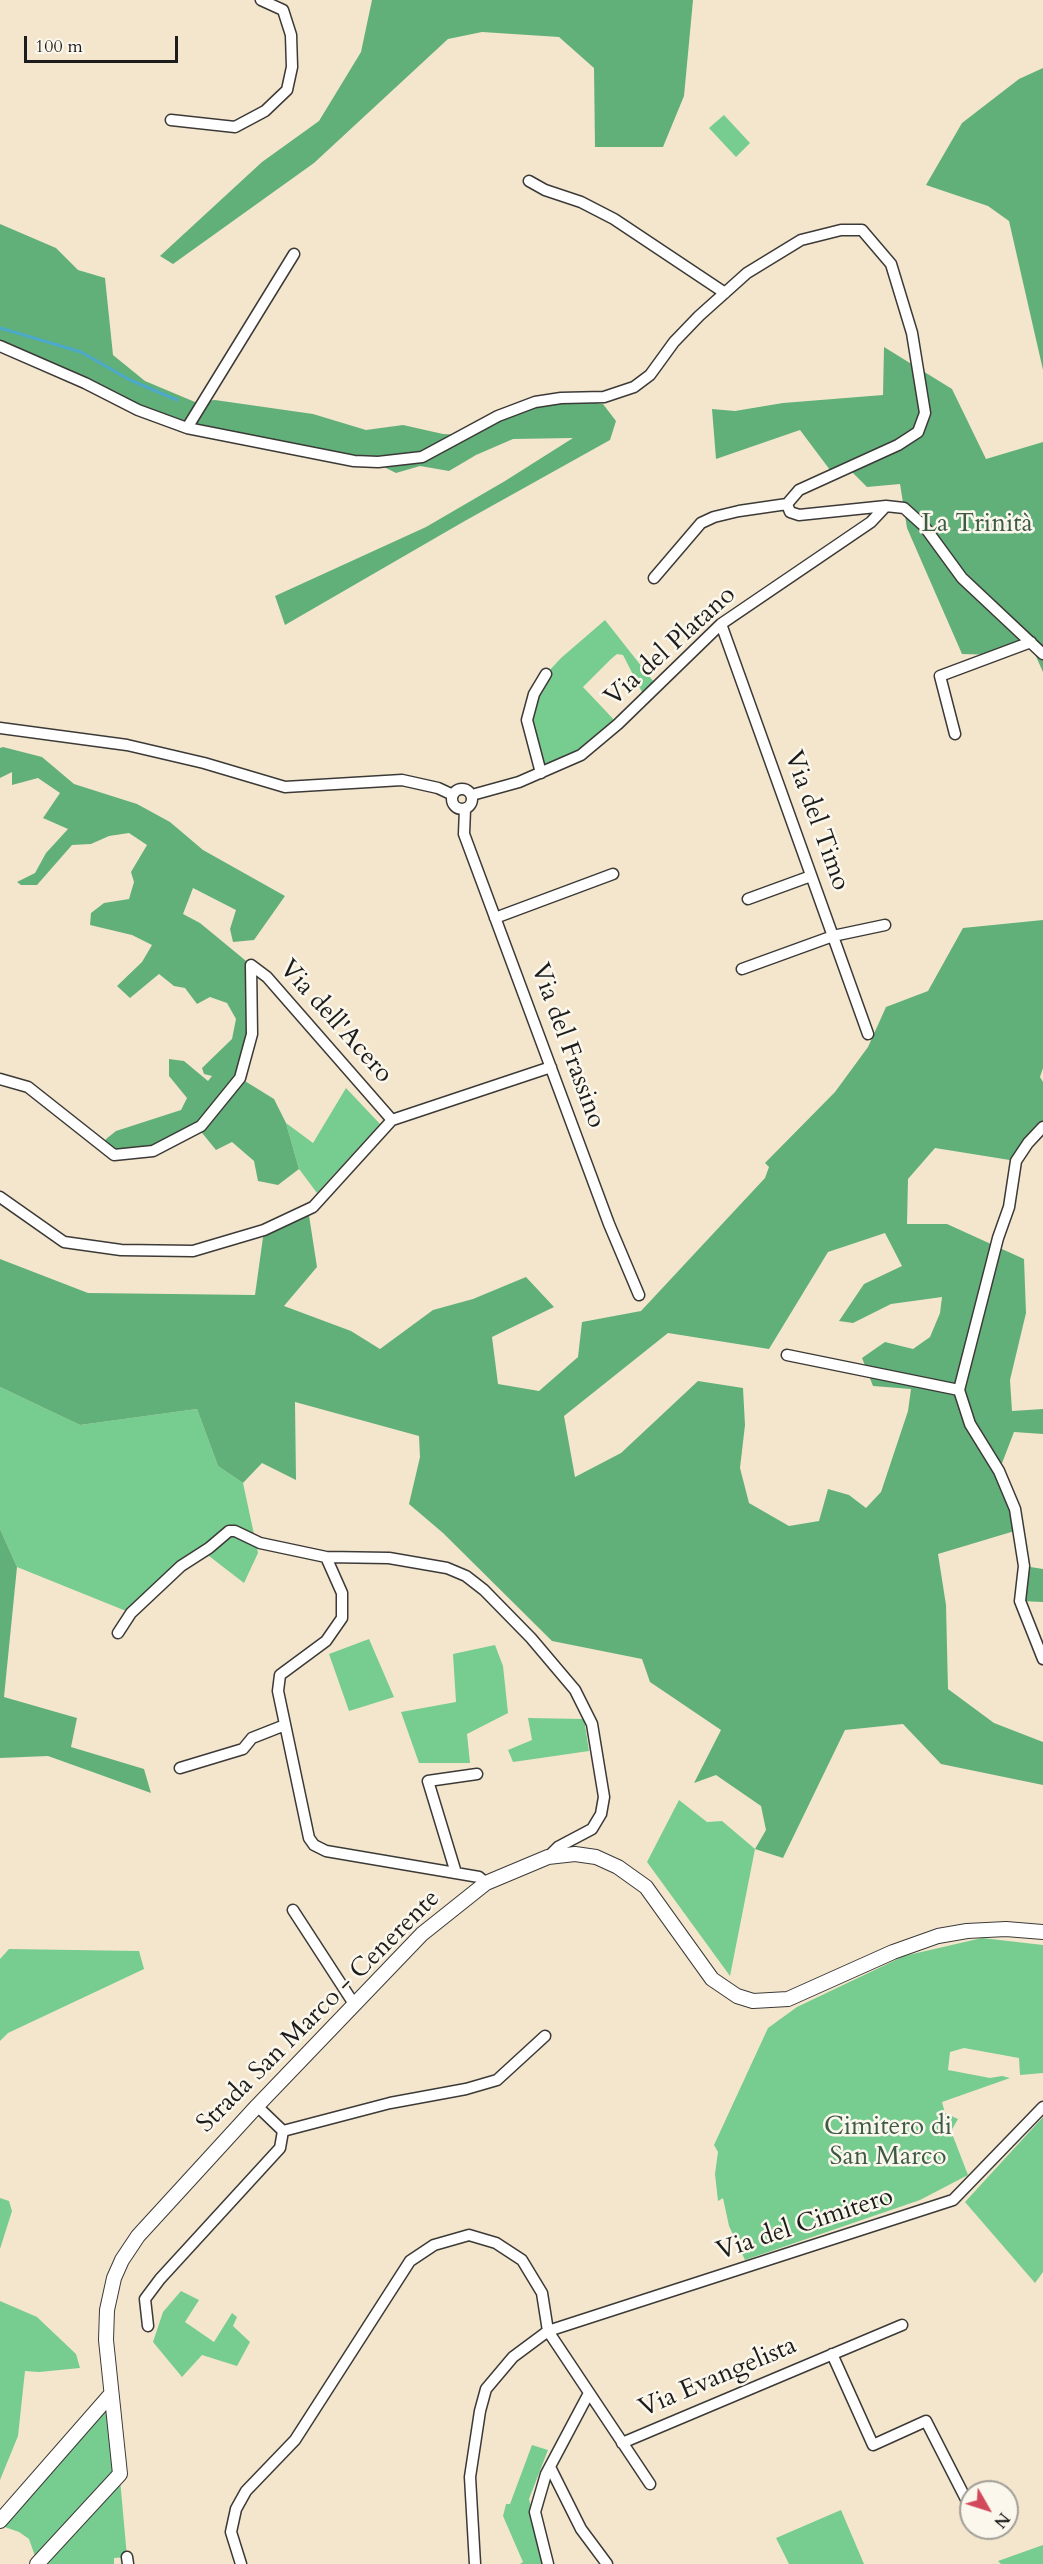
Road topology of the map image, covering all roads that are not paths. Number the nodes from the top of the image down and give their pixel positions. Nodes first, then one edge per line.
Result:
1 (261, 0) edge
2 (171, 120) dead end
3 (528, 181) dead end
4 (294, 254) dead end
5 (725, 293) junction
6 (0, 346) edge
7 (187, 428) junction
8 (787, 504) junction
9 (886, 506) junction
10 (654, 578) dead end
11 (721, 624) junction
12 (1030, 642) junction
13 (1043, 654) edge
14 (546, 674) dead end
15 (0, 728) edge
16 (955, 734) dead end
17 (541, 773) junction
18 (453, 795) junction
19 (472, 795) junction
20 (465, 809) junction
21 (613, 874) dead end
22 (811, 876) junction
23 (748, 899) dead end
24 (495, 918) junction
25 (885, 925) dead end
26 (833, 936) junction
27 (742, 969) dead end
28 (868, 1034) dead end
29 (551, 1066) junction
30 (0, 1079) edge
31 (392, 1120) junction
32 (1043, 1127) edge
33 (0, 1197) edge
34 (639, 1295) dead end
35 (787, 1355) dead end
36 (958, 1390) junction
37 (326, 1557) junction
38 (118, 1633) dead end
39 (1043, 1659) edge
40 (285, 1725) junction
41 (180, 1768) dead end
42 (477, 1774) dead end
43 (548, 1857) junction
44 (456, 1873) junction
45 (486, 1883) junction
46 (293, 1910) dead end
47 (1043, 1932) edge
48 (354, 2004) junction
49 (545, 2036) dead end
50 (257, 2106) junction
51 (1043, 2107) edge
52 (283, 2131) junction
53 (902, 2325) dead end
54 (148, 2326) dead end
55 (548, 2331) junction
56 (832, 2354) junction
57 (111, 2394) junction
58 (589, 2394) junction
59 (622, 2443) junction
60 (550, 2468) junction
61 (650, 2484) dead end
62 (959, 2486) edge
63 (0, 2521) edge
64 (37, 2564) edge
65 (241, 2564) edge
66 (475, 2564) edge
67 (548, 2564) edge
68 (607, 2564) edge

1 - 2 street
3 - 5 street
4 - 7 street
5 - 7 street
5 - 8 street
6 - 7 street
8 - 9 street
8 - 10 street
9 - 11 street, Via del Platano
9 - 12 street
11 - 17 street, Via del Platano
11 - 22 street, Via del Timo
12 - 13 street
12 - 16 street
14 - 17 street
15 - 18 street
17 - 19 street, Via del Platano
18 - 19 street
18 - 20 street
19 - 20 street
20 - 24 street, Via del Frassino
21 - 24 street
22 - 23 street
22 - 26 street, Via del Timo
24 - 29 street, Via del Frassino
25 - 26 street
26 - 27 street
26 - 28 street, Via del Timo
29 - 31 street, Via dell'Acero
29 - 34 street, Via del Frassino
30 - 31 street, Via dell'Acero
31 - 33 street, Via dell'Acero
32 - 36 street
35 - 36 street
36 - 39 street
37 - 38 street
37 - 40 street
37 - 43 street
40 - 41 street
40 - 44 street
42 - 44 street
43 - 45 main road, Strada San Marco - Cenerente
43 - 47 main road, Strada San Marco - Cenerente
44 - 45 street
45 - 48 main road, Strada San Marco - Cenerente
46 - 48 street
48 - 50 main road, Strada San Marco - Cenerente
49 - 52 street
50 - 52 street
50 - 57 main road, Strada San Marco - Cenerente
51 - 55 street, Via del Cimitero
52 - 54 street
53 - 56 street, Via Evangelista
55 - 58 street, Via Evangelista
55 - 65 street
55 - 66 street, Via del Cimitero
56 - 59 street, Via Evangelista
56 - 62 street, Via Evangelista
57 - 63 main road
57 - 64 main road, Strada San Marco - Cenerente
58 - 59 street, Via Evangelista
58 - 60 street
59 - 61 street, Via Evangelista
60 - 67 street
60 - 68 street

